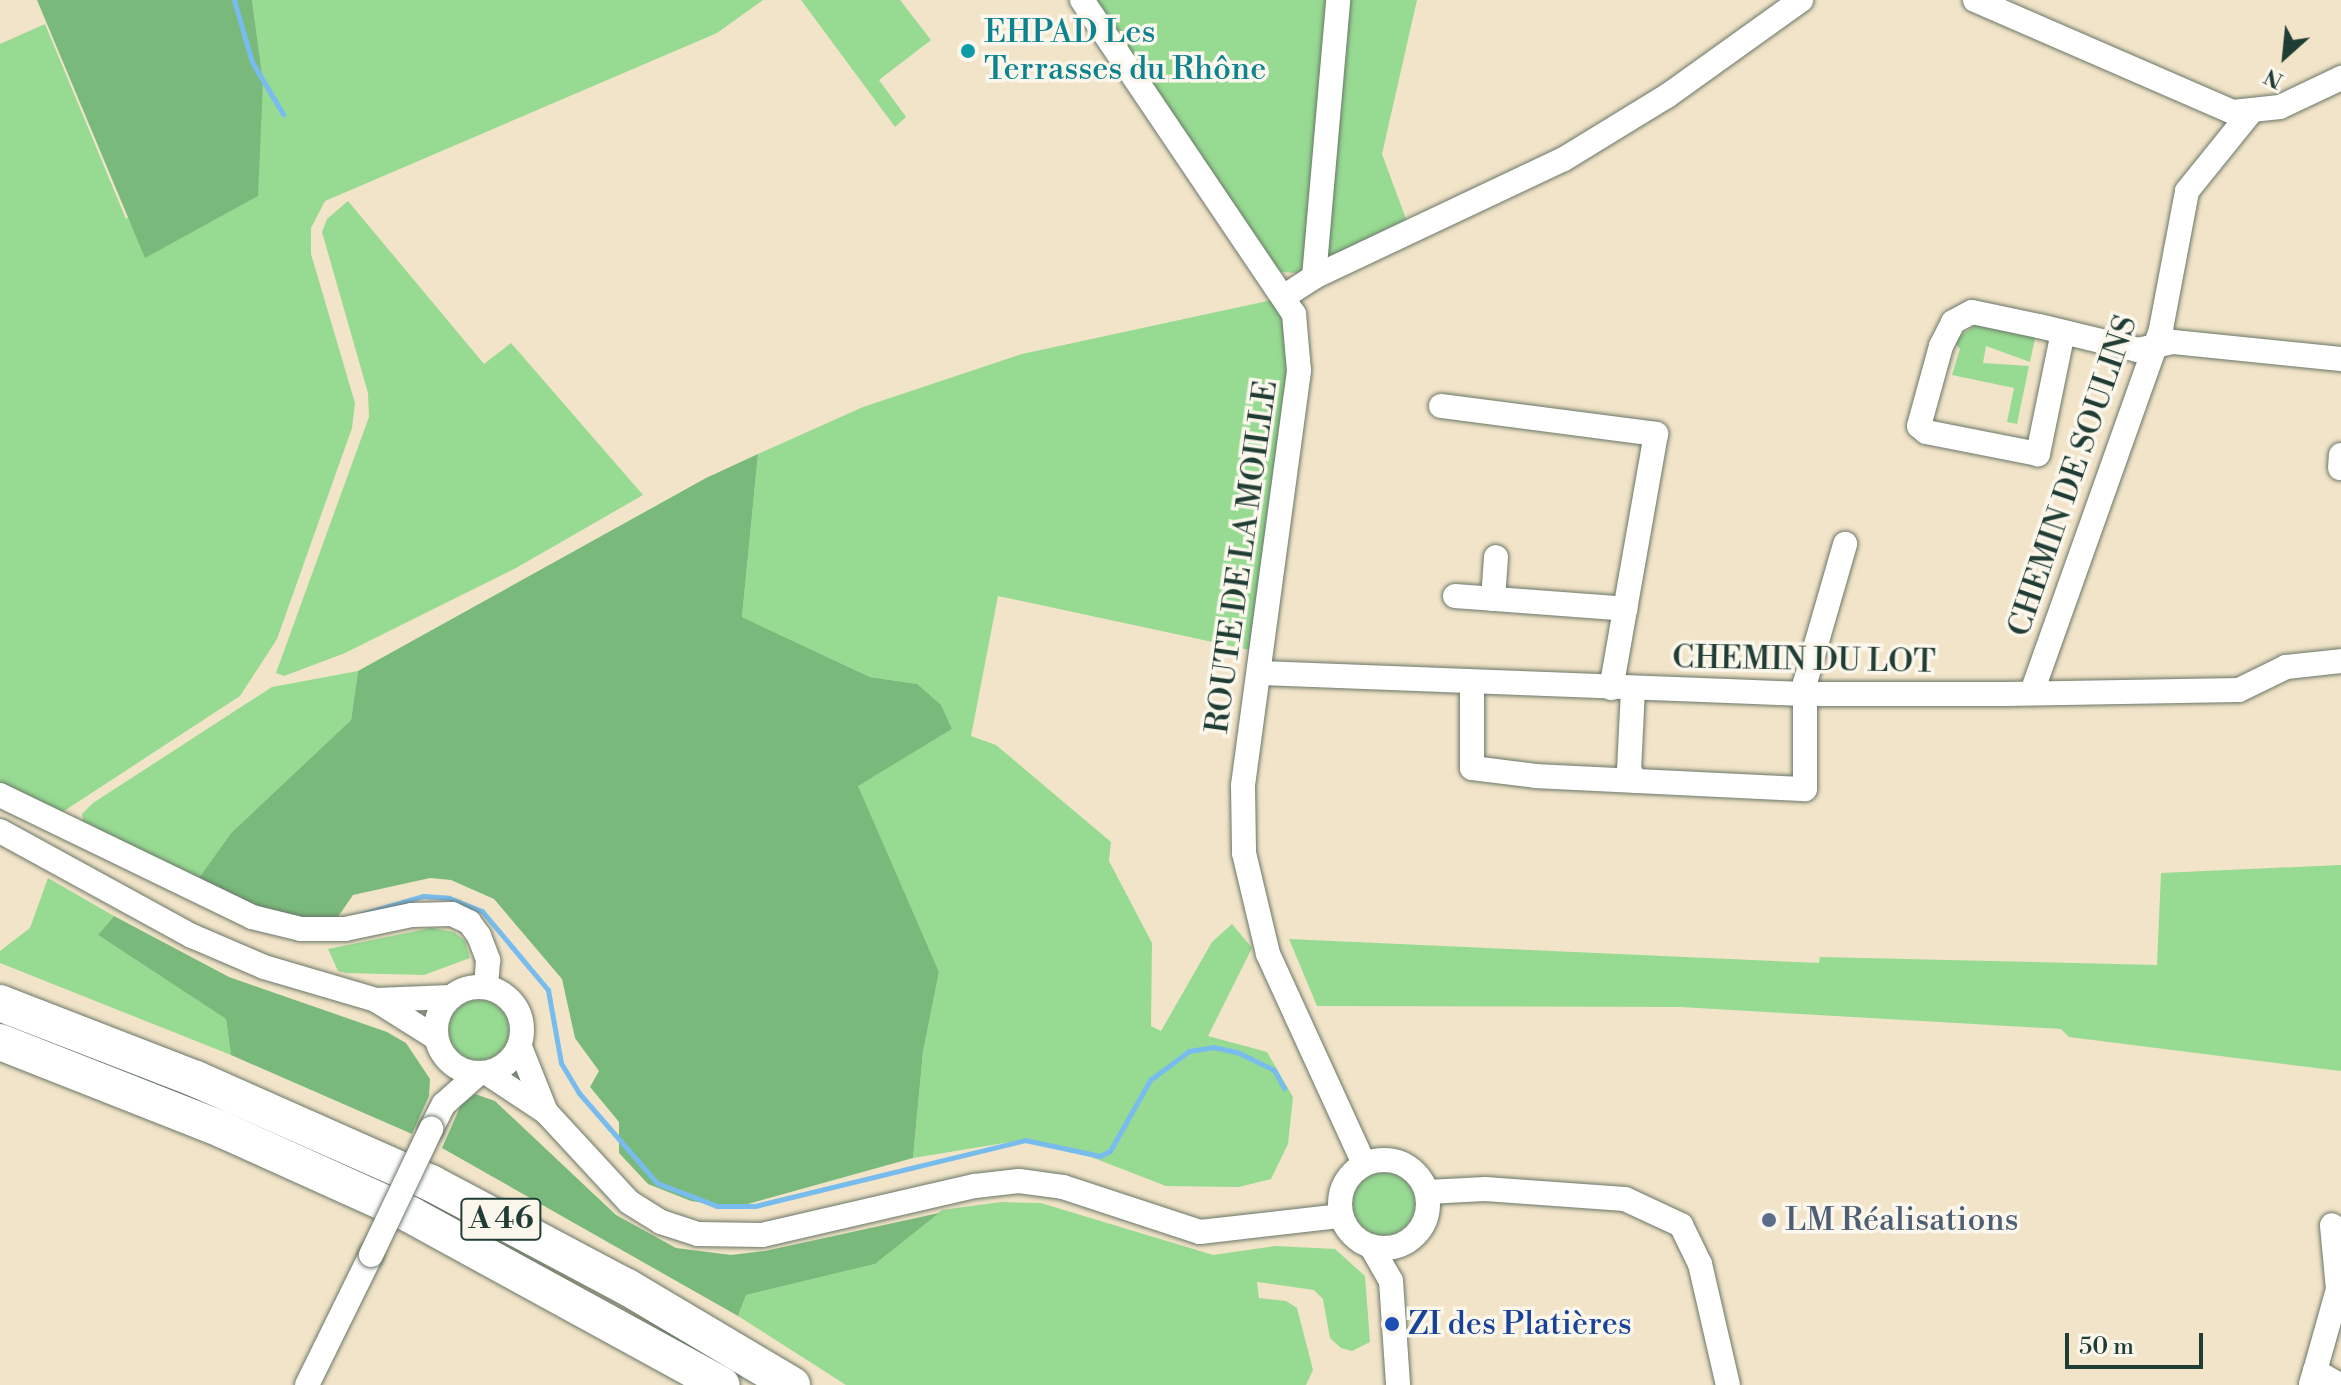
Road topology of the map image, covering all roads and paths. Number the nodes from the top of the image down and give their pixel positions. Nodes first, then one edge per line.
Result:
1 (1082, 0) edge
2 (1338, 0) edge
3 (1801, 0) edge
4 (1975, 0) edge
5 (2341, 78) edge
6 (2250, 113) junction
7 (1314, 277) junction
8 (1285, 296) junction
9 (2063, 332) junction
10 (2154, 344) junction
11 (2341, 359) edge
12 (1441, 406) dead end
13 (1845, 544) dead end
14 (1496, 557) dead end
15 (1455, 596) dead end
16 (1493, 599) junction
17 (1626, 609) junction
18 (2332, 662) edge
19 (1261, 673) junction
20 (1472, 683) junction
21 (1622, 688) junction
22 (2032, 692) junction
23 (1805, 694) junction
24 (1636, 781) junction
25 (0, 795) edge
26 (0, 831) edge
27 (486, 987) junction
28 (451, 997) junction
29 (376, 1000) junction
30 (0, 1003) edge
31 (436, 1038) junction
32 (0, 1042) edge
33 (520, 1047) junction
34 (449, 1061) junction
35 (483, 1073) junction
36 (444, 1104) junction
37 (546, 1112) junction
38 (1364, 1164) junction
39 (1427, 1192) junction
40 (1341, 1216) junction
41 (2332, 1225) dead end
42 (1417, 1234) junction
43 (1371, 1246) junction
44 (1391, 1281) junction
45 (2313, 1378) edge
46 (307, 1385) edge
47 (722, 1385) edge
48 (792, 1385) edge
49 (1398, 1385) edge
50 (1728, 1385) edge
51 (2339, 1385) edge

1 - 8 street, ROUTE DE LA MOILLE
2 - 7 street
3 - 7 street
4 - 6 street
5 - 6 street
6 - 10 street, CHEMIN DE SOULINS
7 - 8 street
8 - 19 street, ROUTE DE LA MOILLE
9 - 9 street
9 - 10 street
10 - 11 street
10 - 22 street, CHEMIN DE SOULINS
12 - 17 street
13 - 23 street
14 - 16 street
15 - 16 street
16 - 17 street
17 - 21 street
18 - 22 street, CHEMIN DU LOT
19 - 20 street, CHEMIN DU LOT
19 - 38 street, ROUTE DE LA MOILLE
20 - 21 street, CHEMIN DU LOT
20 - 24 street
21 - 23 street, CHEMIN DU LOT
21 - 24 street
22 - 23 street, CHEMIN DU LOT
23 - 24 street
25 - 27 street
26 - 29 street
27 - 28 street
27 - 33 street
28 - 29 street
28 - 31 street
29 - 31 street
30 - 48 highway, A 46
31 - 34 street
32 - 47 highway, A 46
33 - 35 street
33 - 37 street
34 - 35 street
34 - 36 street
35 - 36 street
35 - 37 street
36 - 46 street, bridge
37 - 40 street
38 - 39 street
38 - 40 street
39 - 42 street
39 - 50 street
40 - 43 street
41 - 45 street
42 - 43 street
42 - 44 street
43 - 44 street
44 - 49 street
45 - 51 street

